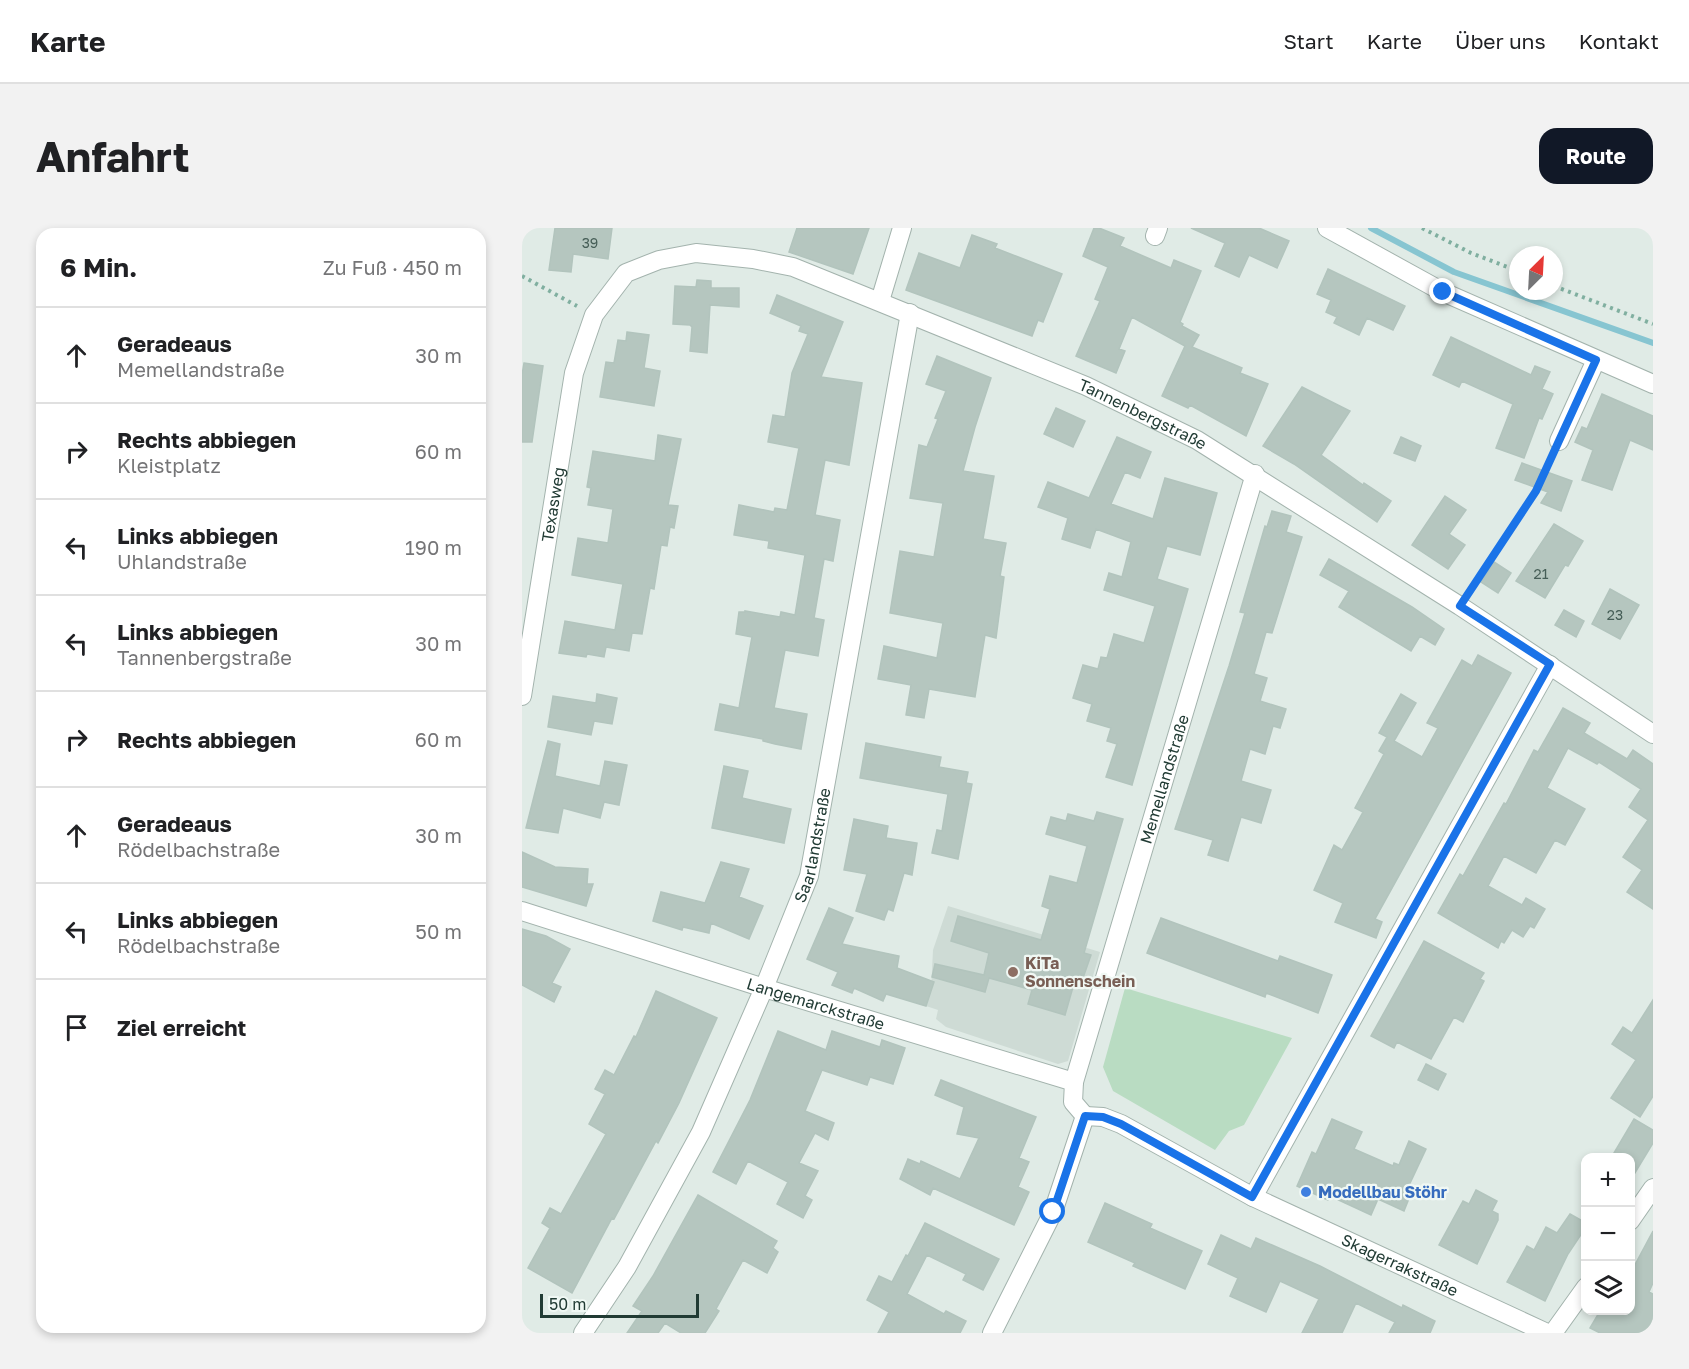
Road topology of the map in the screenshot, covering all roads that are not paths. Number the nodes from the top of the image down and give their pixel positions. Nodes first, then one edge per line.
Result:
1 (902, 228) edge
2 (1327, 228) edge
3 (879, 301) junction
4 (910, 313) junction
5 (594, 315) joint
6 (1596, 360) junction
7 (1653, 384) edge
8 (1558, 441) road end
9 (1255, 474) junction
10 (1550, 664) junction
11 (522, 696) edge
12 (1653, 734) edge
13 (522, 911) edge
14 (764, 988) junction
15 (1074, 1082) junction
16 (1085, 1116) junction
17 (1653, 1188) edge
18 (1252, 1197) junction
19 (1635, 1214) edge
20 (1581, 1294) edge
21 (583, 1333) edge
22 (992, 1333) edge
23 (1547, 1333) edge
24 (1554, 1333) edge

1 - 3 street
2 - 6 street
3 - 4 street, Tannenbergstraße
3 - 5 street, Tannenbergstraße
4 - 9 street, Tannenbergstraße
4 - 14 street, Saarlandstraße
5 - 11 street, Texasweg
6 - 7 street
6 - 8 street
9 - 10 street, Tannenbergstraße
9 - 15 street, Memellandstraße
10 - 12 street, Tannenbergstraße
10 - 18 street
13 - 14 street, Langemarckstraße
14 - 15 street, Langemarckstraße
14 - 21 street, Saarlandstraße
15 - 16 street
16 - 18 street, Skagerrakstraße
16 - 22 street
17 - 19 street
18 - 23 street, Skagerrakstraße
20 - 24 street

